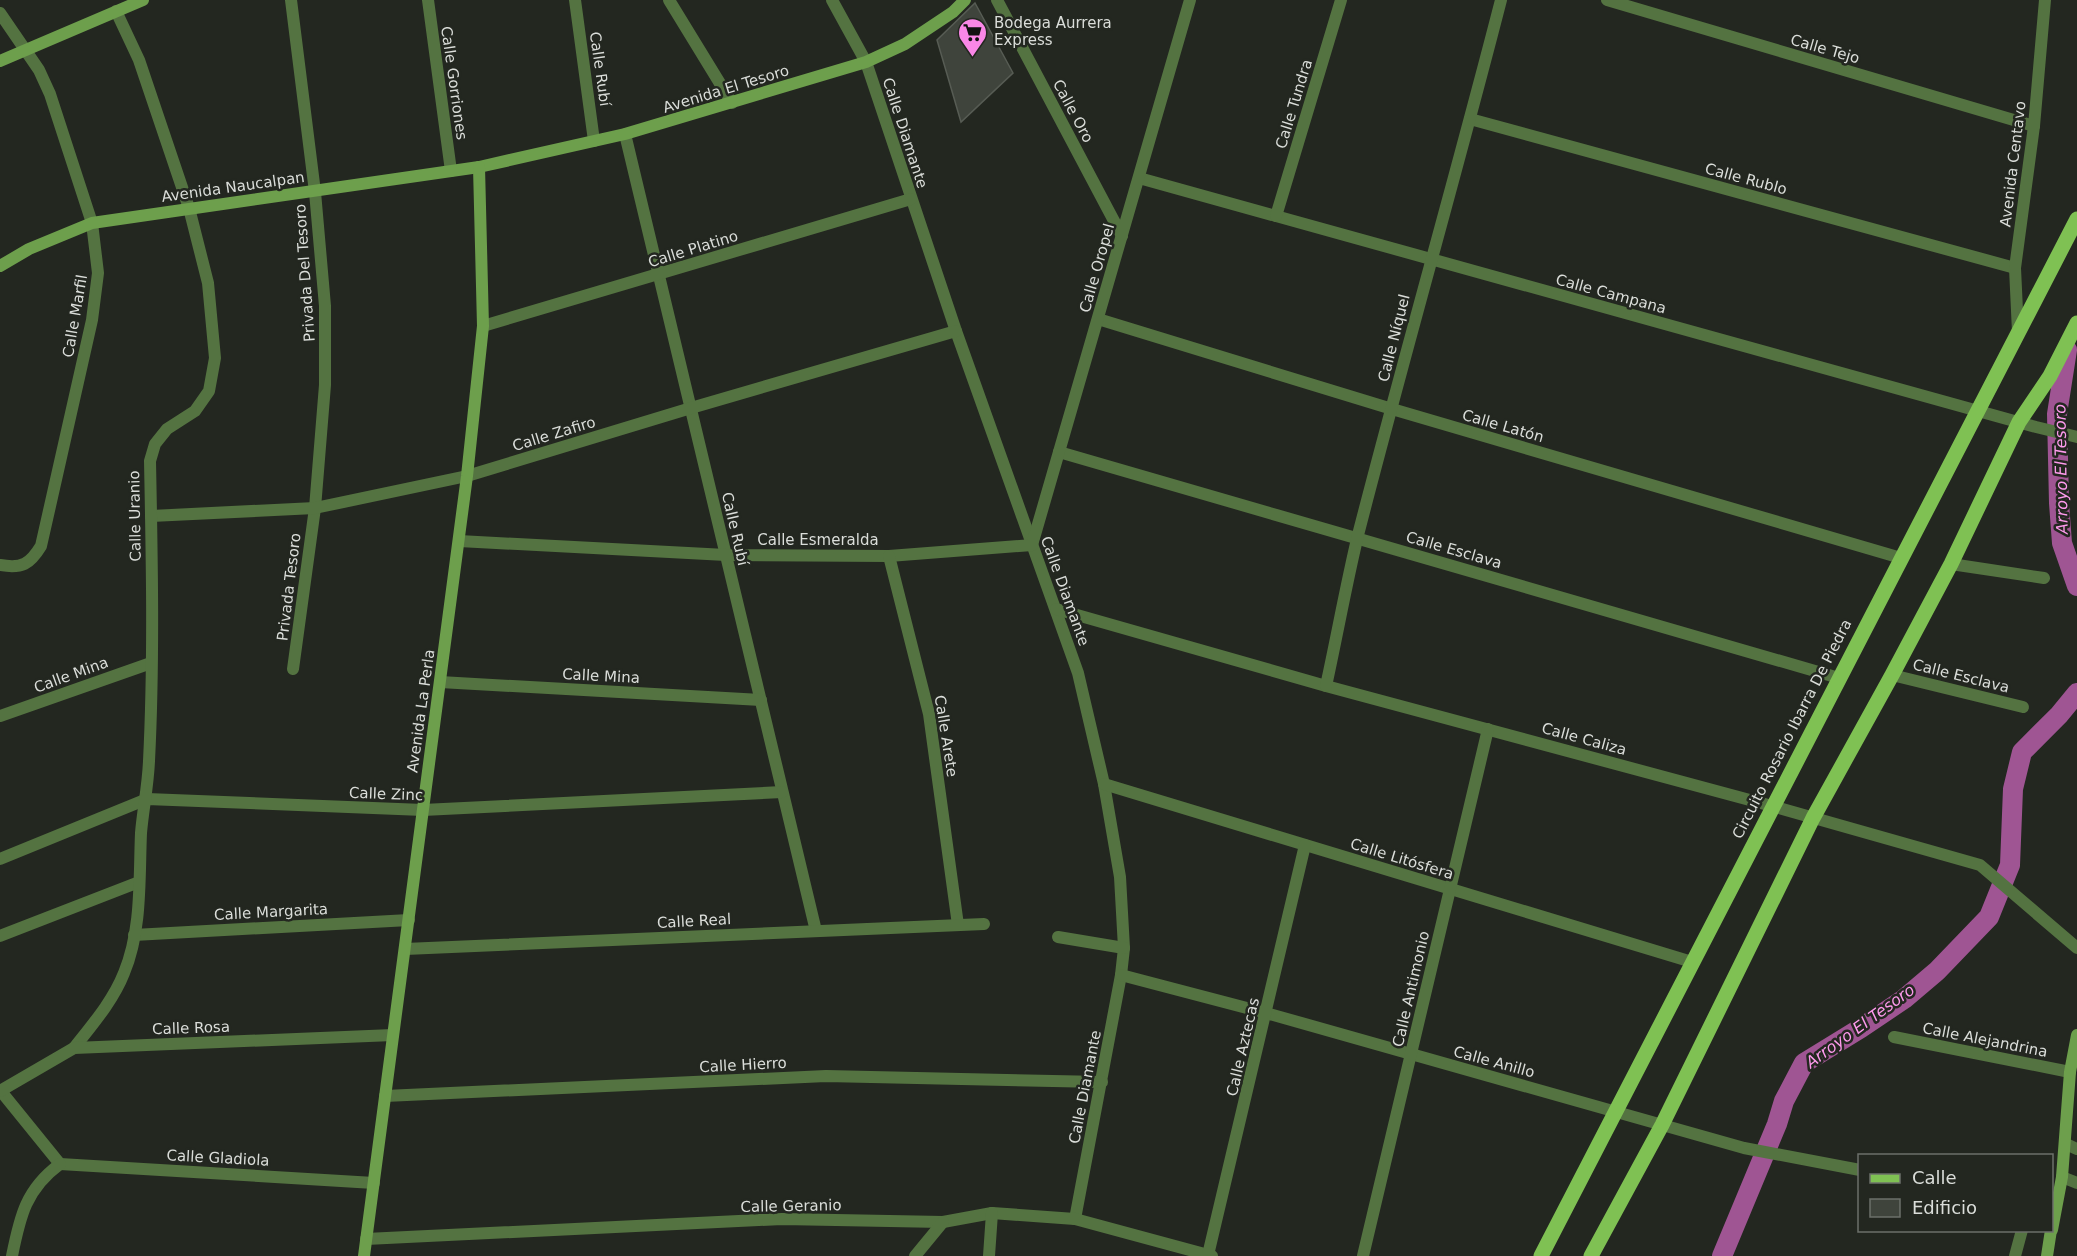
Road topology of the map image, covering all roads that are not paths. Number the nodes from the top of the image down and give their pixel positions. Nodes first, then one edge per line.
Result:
1 (142, 0) edge
2 (291, 0) edge
3 (428, 0) edge
4 (575, 0) edge
5 (669, 0) edge
6 (832, 0) edge
7 (965, 0) edge
8 (998, 0) edge
9 (1190, 0) edge
10 (1341, 0) edge
11 (1501, 0) edge
12 (1606, 0) edge
13 (2045, 0) edge
14 (116, 11) junction
15 (0, 13) edge
16 (25, 50) junction
17 (0, 62) edge
18 (866, 62) junction
19 (732, 104) junction
20 (1470, 119) junction
21 (2034, 126) junction
22 (626, 134) junction
23 (594, 141) junction
24 (479, 167) junction
25 (451, 171) junction
26 (1139, 178) junction
27 (315, 192) junction
28 (911, 199) junction
29 (189, 208) junction
30 (1276, 216) junction
31 (2077, 219) edge
32 (92, 223) junction
33 (1122, 236) junction
34 (1430, 260) junction
35 (0, 266) edge
36 (2014, 268) junction
37 (658, 275) junction
38 (1098, 319) junction
39 (2077, 323) edge
40 (483, 326) junction
41 (956, 331) junction
42 (2019, 332) junction
43 (691, 408) junction
44 (1392, 409) junction
45 (1978, 411) junction
46 (2019, 422) junction
47 (2072, 435) edge
48 (1059, 452) junction
49 (467, 476) junction
50 (315, 508) junction
51 (151, 516) junction
52 (1358, 537) junction
53 (459, 541) junction
54 (1032, 545) junction
55 (726, 555) junction
56 (889, 556) junction
57 (1901, 558) junction
58 (1951, 564) junction
59 (0, 565) edge
60 (2044, 578) dead end
61 (1056, 609) junction
62 (151, 663) junction
63 (293, 669) dead end
64 (1892, 675) junction
65 (1839, 678) junction
66 (440, 682) junction
67 (1326, 686) junction
68 (761, 700) junction
69 (2023, 707) dead end
70 (0, 716) edge
71 (1488, 729) junction
72 (1104, 784) junction
73 (782, 792) junction
74 (147, 799) junction
75 (1772, 806) junction
76 (423, 810) junction
77 (1813, 818) junction
78 (1305, 845) junction
79 (0, 859) edge
80 (139, 882) junction
81 (1450, 889) junction
82 (409, 920) junction
83 (984, 924) dead end
84 (958, 925) junction
85 (816, 931) junction
86 (134, 935) junction
87 (0, 936) edge
88 (1058, 937) dead end
89 (1124, 948) junction
90 (2077, 948) edge
91 (405, 949) junction
92 (1692, 962) junction
93 (1121, 975) junction
94 (1266, 1013) junction
95 (393, 1035) junction
96 (2077, 1035) edge
97 (1894, 1037) dead end
98 (74, 1048) junction
99 (1412, 1054) junction
100 (2070, 1072) junction
101 (1102, 1082) junction
102 (0, 1091) edge
103 (385, 1096) junction
104 (1615, 1110) junction
105 (1662, 1125) junction
106 (2071, 1147) edge
107 (60, 1164) junction
108 (1858, 1170) edge
109 (2062, 1177) junction
110 (374, 1182) junction
111 (2077, 1183) edge
112 (2053, 1210) edge
113 (992, 1213) junction
114 (1075, 1219) junction
115 (943, 1222) junction
116 (2021, 1232) edge
117 (2052, 1232) edge
118 (366, 1239) junction
119 (1210, 1255) edge
120 (12, 1256) edge
121 (364, 1256) edge
122 (915, 1256) edge
123 (989, 1256) edge
124 (1363, 1256) edge
125 (1541, 1256) edge
126 (1591, 1256) edge
127 (2015, 1256) edge
128 (2047, 1256) edge

1 - 14 street
2 - 27 street, Privada Del Tesoro
3 - 25 street, Calle Gorriones
4 - 23 street, Calle Rubí
5 - 19 street
6 - 18 street, Calle Diamante
7 - 18 street, Avenida El Tesoro
8 - 33 street, Calle Oro
9 - 26 street, Calle Oropel
10 - 30 street, Calle Tundra
11 - 20 street, Calle Níquel
12 - 21 street, Calle Tejo
13 - 21 street, Avenida Centavo
14 - 16 street
14 - 29 street, Calle Uranio
15 - 16 street, Calle Marfil
16 - 17 street
16 - 32 street, Calle Marfil
18 - 19 street, Avenida El Tesoro
18 - 28 street, Calle Diamante
19 - 22 street, Avenida El Tesoro
20 - 34 street, Calle Níquel
20 - 36 street, Calle Rublo
21 - 36 street, Avenida Centavo
22 - 23 street, Avenida El Tesoro
22 - 37 street, Calle Rubí
23 - 24 street, Avenida El Tesoro
24 - 25 street, Avenida Naucalpan
24 - 40 street, Avenida La Perla
25 - 27 street, Avenida Naucalpan
26 - 30 street, Calle Campana
26 - 33 street, Calle Oropel
27 - 29 street, Avenida Naucalpan
27 - 50 street, Privada Del Tesoro
28 - 37 street, Calle Platino
28 - 41 street, Calle Diamante
29 - 32 street, Avenida Naucalpan
29 - 51 street, Calle Uranio
30 - 34 street, Calle Campana
31 - 42 main road, Circuito Rosario Ibarra De Piedra
32 - 35 street, Avenida Naucalpan
32 - 59 street, Calle Marfil
33 - 38 street, Calle Oropel
34 - 44 street, Calle Níquel
34 - 45 street, Calle Campana
36 - 42 street, Avenida Centavo
37 - 40 street, Calle Platino
37 - 43 street, Calle Rubí
38 - 44 street, Calle Latón
38 - 48 street, Calle Oropel
39 - 46 main road
40 - 49 street, Avenida La Perla
41 - 43 street, Calle Zafiro
41 - 54 street, Calle Diamante
42 - 45 main road, Circuito Rosario Ibarra De Piedra
43 - 49 street, Calle Zafiro
43 - 55 street, Calle Rubí
44 - 52 street, Calle Níquel
44 - 57 street, Calle Latón
45 - 46 street, Calle Campana
45 - 57 main road, Circuito Rosario Ibarra De Piedra
46 - 47 street, Calle Campana
46 - 58 main road
48 - 52 street, Calle Esclava
48 - 54 street, Calle Oropel
49 - 50 street, Calle Zafiro
49 - 53 street, Avenida La Perla
50 - 51 street, Calle Zafiro
50 - 63 street, Privada Tesoro
51 - 62 street, Calle Uranio
52 - 65 street, Calle Esclava
52 - 67 street, Calle Níquel
53 - 55 street, Calle Esmeralda
53 - 66 street, Avenida La Perla
54 - 56 street, Calle Esmeralda
54 - 61 street, Calle Diamante
55 - 56 street, Calle Esmeralda
55 - 68 street, Calle Rubí
56 - 84 street, Calle Arete
57 - 65 main road, Circuito Rosario Ibarra De Piedra
58 - 60 street
58 - 64 main road
61 - 67 street, Calle Caliza
61 - 72 street, Calle Diamante
62 - 70 street, Calle Mina
62 - 74 street, Calle Uranio
64 - 69 street, Calle Esclava
64 - 77 main road
65 - 75 main road, Circuito Rosario Ibarra De Piedra
66 - 68 street, Calle Mina
66 - 76 street, Avenida La Perla
67 - 71 street, Calle Caliza
68 - 73 street, Calle Rubí
71 - 75 street, Calle Caliza
71 - 81 street, Calle Antimonio
72 - 78 street, Calle Litósfera
72 - 89 street, Calle Diamante
73 - 76 street, Calle Zinc
73 - 85 street, Calle Rubí
74 - 76 street, Calle Zinc
74 - 79 street, Calle Zinc
74 - 80 street, Calle Uranio
75 - 77 street, Calle Caliza
75 - 92 main road, Circuito Rosario Ibarra De Piedra
76 - 82 street, Avenida La Perla
77 - 90 street, Calle Caliza
77 - 105 main road
78 - 81 street, Calle Litósfera
78 - 94 street, Calle Aztecas
80 - 86 street, Calle Uranio
80 - 87 street
81 - 92 street, Calle Litósfera
81 - 99 street, Calle Antimonio
82 - 86 street, Calle Margarita
82 - 91 street, Avenida La Perla
83 - 84 street, Calle Real
84 - 85 street, Calle Real
85 - 91 street, Calle Real
86 - 98 street, Calle Uranio
88 - 89 street
89 - 93 street, Calle Diamante
91 - 95 street, Avenida La Perla
92 - 104 main road, Circuito Rosario Ibarra De Piedra
93 - 94 street, Calle Anillo
93 - 101 street, Calle Diamante
94 - 99 street, Calle Anillo
94 - 119 street, Calle Aztecas
95 - 98 street, Calle Rosa
95 - 103 street, Avenida La Perla
96 - 100 street
97 - 100 street, Calle Alejandrina
98 - 102 street, Calle Rosa
99 - 104 street, Calle Anillo
99 - 124 street, Calle Antimonio
100 - 106 street
101 - 103 street, Calle Hierro
101 - 114 street, Calle Diamante
102 - 107 street
103 - 110 street, Avenida La Perla
104 - 105 street, Calle Anillo
104 - 125 main road, Circuito Rosario Ibarra De Piedra
105 - 108 street, Calle Anillo
105 - 126 main road
106 - 109 street
107 - 110 street, Calle Gladiola
107 - 120 street
109 - 111 street
109 - 112 street
110 - 118 street, Avenida La Perla
113 - 114 street, Calle Geranio
113 - 115 street, Calle Geranio
113 - 123 street
114 - 119 street, Calle Geranio
115 - 118 street, Calle Geranio
115 - 122 street
116 - 127 street
117 - 128 street
118 - 121 street, Avenida La Perla

